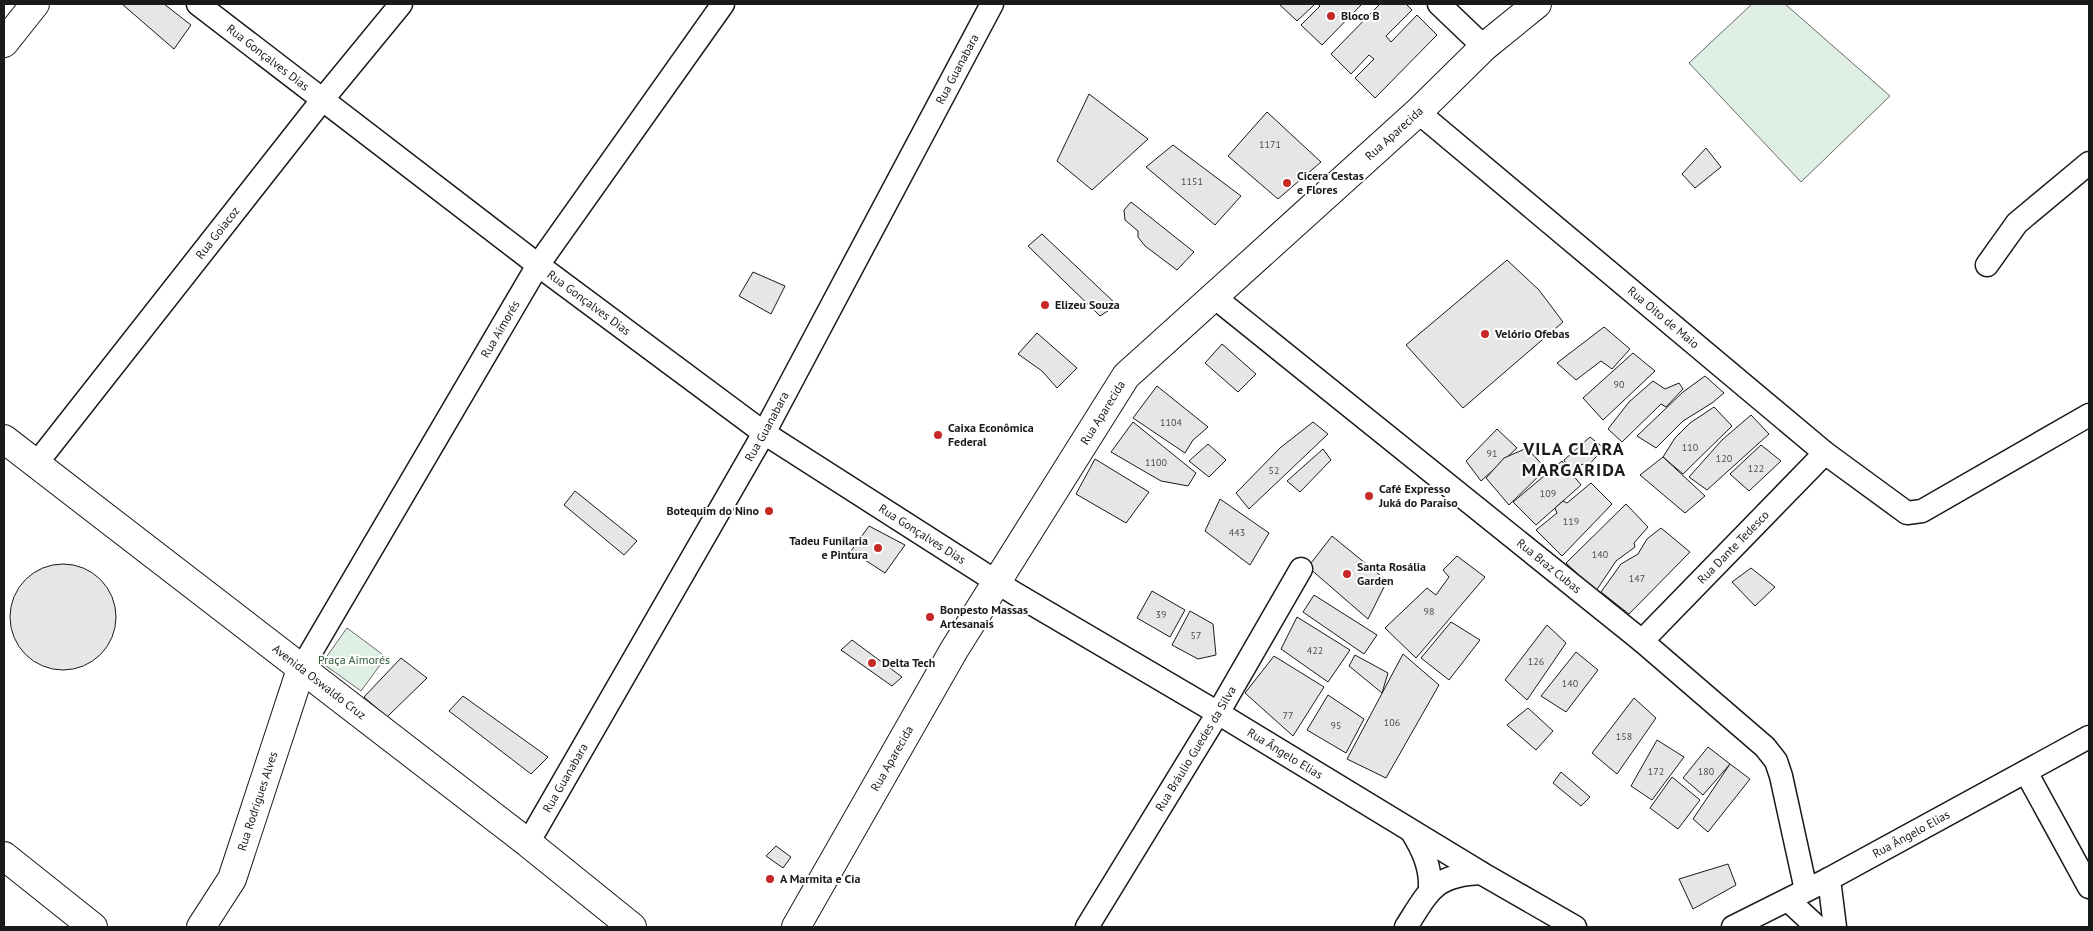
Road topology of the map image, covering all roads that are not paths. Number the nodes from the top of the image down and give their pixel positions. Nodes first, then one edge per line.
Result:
1 (35, 4) edge
2 (198, 4) edge
3 (401, 4) edge
4 (722, 4) edge
5 (992, 4) edge
6 (1439, 4) edge
7 (1537, 4) edge
8 (4, 43) edge
9 (1484, 47) junction
10 (324, 98) junction
11 (1418, 112) junction
12 (2089, 163) edge
13 (538, 265) junction
14 (1987, 265) dead end
15 (1213, 296) junction
16 (2089, 415) edge
17 (764, 433) junction
18 (4, 438) edge
19 (1826, 454) junction
20 (36, 464) junction
21 (1300, 569) dead end
22 (996, 581) junction
23 (1642, 641) junction
24 (301, 668) junction
25 (1218, 713) junction
26 (2089, 737) edge
27 (2026, 772) junction
28 (1412, 831) junction
29 (528, 844) junction
30 (4, 856) edge
31 (1481, 874) junction
32 (1829, 879) junction
33 (2089, 887) edge
34 (1430, 889) junction
35 (1797, 895) junction
36 (93, 927) edge
37 (201, 927) edge
38 (632, 927) edge
39 (796, 927) edge
40 (1087, 927) edge
41 (1406, 927) edge
42 (1574, 927) edge
43 (1733, 927) edge
44 (1818, 927) edge
45 (1835, 927) edge

1 - 8 main road
2 - 10 street, Rua Gonçalves Dias
3 - 10 street, Rua Goiacoz
4 - 13 street, Rua Aimorés
5 - 17 street, Rua Guanabara
6 - 9 street
7 - 9 main road, Rua Aparecida
9 - 11 main road, Rua Aparecida
10 - 13 street, Rua Gonçalves Dias
10 - 20 street, Rua Goiacoz
11 - 15 main road, Rua Aparecida
11 - 19 street, Rua Oito de Maio
12 - 14 street
13 - 17 street, Rua Gonçalves Dias
13 - 24 street, Rua Aimorés
15 - 22 main road, Rua Aparecida
15 - 23 street, Rua Braz Cubas
16 - 19 street, Rua Oito de Maio
17 - 22 street, Rua Gonçalves Dias
17 - 29 street, Rua Guanabara
18 - 20 main road, Avenida Oswaldo Cruz
19 - 23 street, Rua Dante Tedesco
20 - 24 main road, Avenida Oswaldo Cruz
21 - 25 street, Rua Bráulio Guedes da Silva
22 - 25 street, Rua Ângelo Elias
22 - 39 main road, Rua Aparecida
23 - 35 street, Rua Braz Cubas
24 - 29 main road, Avenida Oswaldo Cruz
24 - 37 main road, Rua Rodrigues Alves
25 - 28 street, Rua Ângelo Elias
25 - 40 street, Rua Bráulio Guedes da Silva
26 - 27 street, Rua Ângelo Elias
27 - 32 street, Rua Ângelo Elias
27 - 33 street
28 - 31 street, Rua Ângelo Elias
28 - 34 street
29 - 38 main road, Avenida Oswaldo Cruz
30 - 36 main road
31 - 34 street
31 - 42 street, Rua Ângelo Elias
32 - 35 street, Rua Ângelo Elias
32 - 45 street
34 - 41 street
35 - 43 street, Rua Ângelo Elias
35 - 44 street

